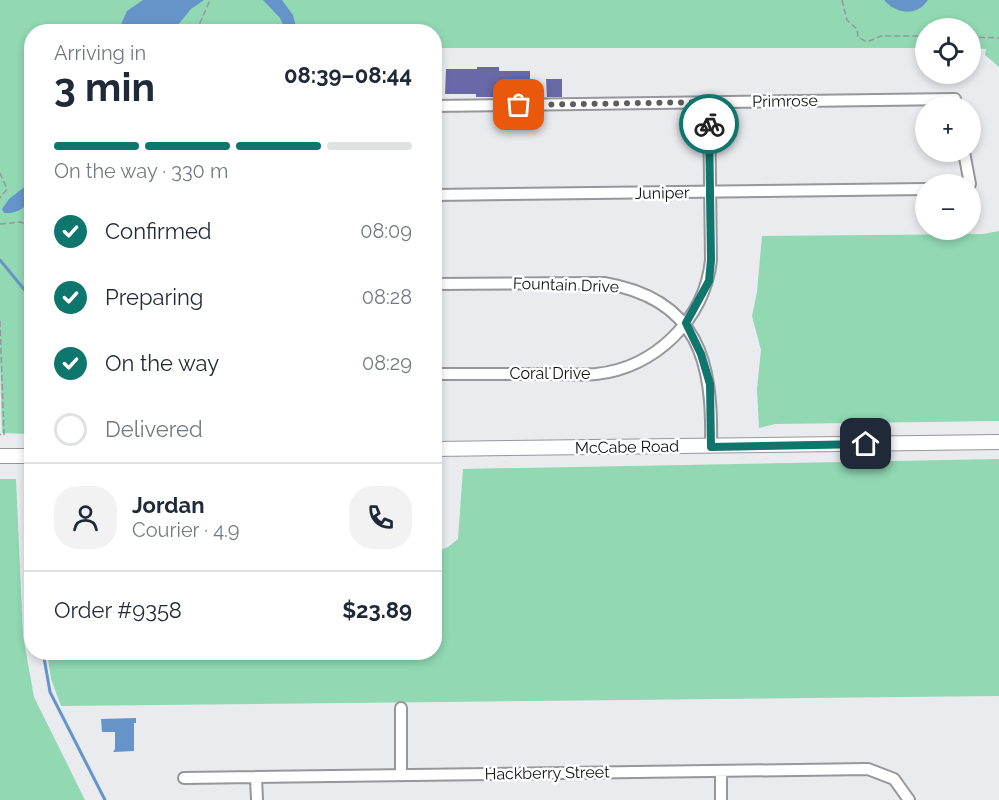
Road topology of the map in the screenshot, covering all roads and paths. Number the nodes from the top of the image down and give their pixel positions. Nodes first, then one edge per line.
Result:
1 (210, 0) edge
2 (842, 0) edge
3 (200, 24) edge
4 (915, 36) edge
5 (981, 37) edge
6 (999, 38) edge
7 (709, 102) junction
8 (915, 103) edge
9 (442, 106) edge
10 (0, 173) edge
11 (915, 189) edge
12 (709, 192) junction
13 (442, 195) edge
14 (0, 198) edge
15 (24, 223) edge
16 (0, 224) edge
17 (442, 284) edge
18 (0, 321) edge
19 (686, 323) junction
20 (442, 374) edge
21 (2, 435) edge
22 (999, 442) edge
23 (711, 447) junction
24 (442, 449) edge
25 (0, 456) edge
26 (24, 456) edge
27 (401, 708) dead end
28 (721, 771) junction
29 (401, 775) junction
30 (256, 777) junction
31 (184, 778) dead end
32 (257, 800) edge
33 (721, 800) edge
34 (909, 800) edge

1 - 3 path
2 - 4 path
5 - 6 path
7 - 8 street, Primrose
7 - 9 street, Primrose
7 - 12 street, Coral Drive
10 - 14 path
11 - 12 street, Juniper
12 - 13 street, Juniper
12 - 19 street, Coral Drive
15 - 16 path
17 - 19 street, Fountain Drive
18 - 21 path
19 - 20 street, Coral Drive
19 - 23 street
22 - 23 street, McCabe Road
23 - 24 street, McCabe Road
25 - 26 street
27 - 29 street
28 - 29 street, Hackberry Street
28 - 33 street
28 - 34 street, Hackberry Street
29 - 30 street, Hackberry Street
30 - 31 street, Hackberry Street
30 - 32 street

